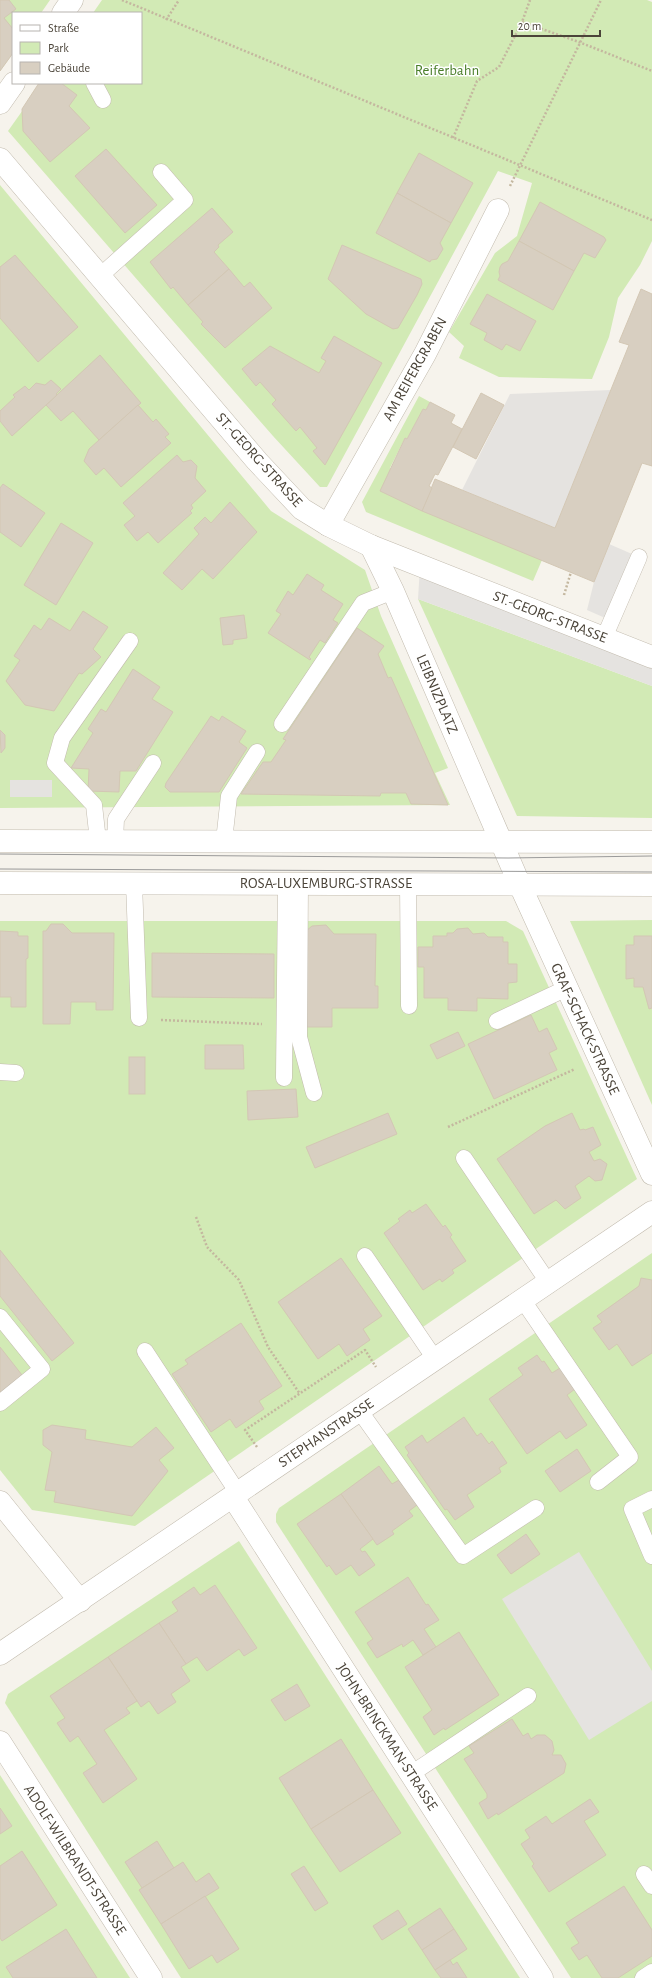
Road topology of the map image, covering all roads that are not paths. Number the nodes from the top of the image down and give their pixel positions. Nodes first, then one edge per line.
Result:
1 (72, 0) edge
2 (64, 12) edge
3 (13, 84) edge
4 (94, 84) edge
5 (102, 100) dead end
6 (0, 103) edge
7 (0, 159) edge
8 (161, 172) dead end
9 (498, 210) dead end
10 (100, 276) junction
11 (328, 525) junction
12 (371, 546) junction
13 (639, 556) dead end
14 (393, 591) junction
15 (604, 638) junction
16 (130, 641) dead end
17 (652, 657) edge
18 (282, 724) dead end
19 (257, 752) dead end
20 (153, 763) dead end
21 (0, 841) edge
22 (107, 841) junction
23 (224, 841) junction
24 (501, 842) junction
25 (652, 842) edge
26 (0, 883) edge
27 (134, 883) junction
28 (293, 883) junction
29 (408, 883) junction
30 (519, 883) junction
31 (652, 885) edge
32 (567, 988) junction
33 (410, 1006) dead end
34 (139, 1018) road end
35 (497, 1021) dead end
36 (0, 1072) edge
37 (16, 1073) dead end
38 (284, 1078) dead end
39 (314, 1093) dead end
40 (464, 1158) dead end
41 (652, 1174) edge
42 (652, 1212) edge
43 (364, 1256) dead end
44 (548, 1282) junction
45 (522, 1300) junction
46 (0, 1317) edge
47 (145, 1351) dead end
48 (435, 1359) junction
49 (0, 1403) edge
50 (360, 1410) junction
51 (598, 1482) dead end
52 (235, 1495) junction
53 (652, 1499) edge
54 (0, 1502) edge
55 (536, 1508) dead end
56 (652, 1556) edge
57 (80, 1601) junction
58 (0, 1654) edge
59 (528, 1696) dead end
60 (0, 1742) edge
61 (411, 1774) junction
62 (652, 1972) edge
63 (151, 1978) edge
64 (542, 1978) edge
65 (643, 1978) edge

1 - 2 street
3 - 6 street
4 - 5 lane
7 - 10 street, ST.-GEORG-STRASSE
8 - 10 lane
9 - 11 street, AM REIFERGRABEN
10 - 11 street, ST.-GEORG-STRASSE
11 - 12 street, ST.-GEORG-STRASSE
12 - 14 street, LEIBNIZPLATZ
12 - 15 street, ST.-GEORG-STRASSE
13 - 15 lane
14 - 18 lane
14 - 24 street, LEIBNIZPLATZ
15 - 17 street, ST.-GEORG-STRASSE
16 - 22 lane
19 - 23 lane
20 - 22 lane
21 - 22 street
22 - 23 street
23 - 24 street
24 - 25 street
24 - 30 street, LEIBNIZPLATZ
26 - 27 street, ROSA-LUXEMBURG-STRASSE
27 - 28 street, ROSA-LUXEMBURG-STRASSE
27 - 34 lane
28 - 29 street, ROSA-LUXEMBURG-STRASSE
28 - 38 lane
28 - 39 lane
29 - 30 street, ROSA-LUXEMBURG-STRASSE
29 - 33 lane
30 - 31 street, ROSA-LUXEMBURG-STRASSE
30 - 32 street, GRAF-SCHACK-STRASSE
32 - 35 lane
32 - 41 street, GRAF-SCHACK-STRASSE
36 - 37 lane
40 - 44 lane
42 - 44 street, STEPHANSTRASSE
43 - 48 lane
44 - 45 street, STEPHANSTRASSE
45 - 48 street, STEPHANSTRASSE
45 - 51 lane
46 - 49 lane
47 - 52 lane
48 - 50 street, STEPHANSTRASSE
50 - 52 street, STEPHANSTRASSE
50 - 55 lane
52 - 57 street, STEPHANSTRASSE
52 - 61 street, JOHN-BRINCKMAN-STRASSE
53 - 56 lane
54 - 57 street
57 - 58 street, STEPHANSTRASSE
59 - 61 lane
60 - 63 street, ADOLF-WILBRANDT-STRASSE
61 - 64 street, JOHN-BRINCKMAN-STRASSE
62 - 65 lane

